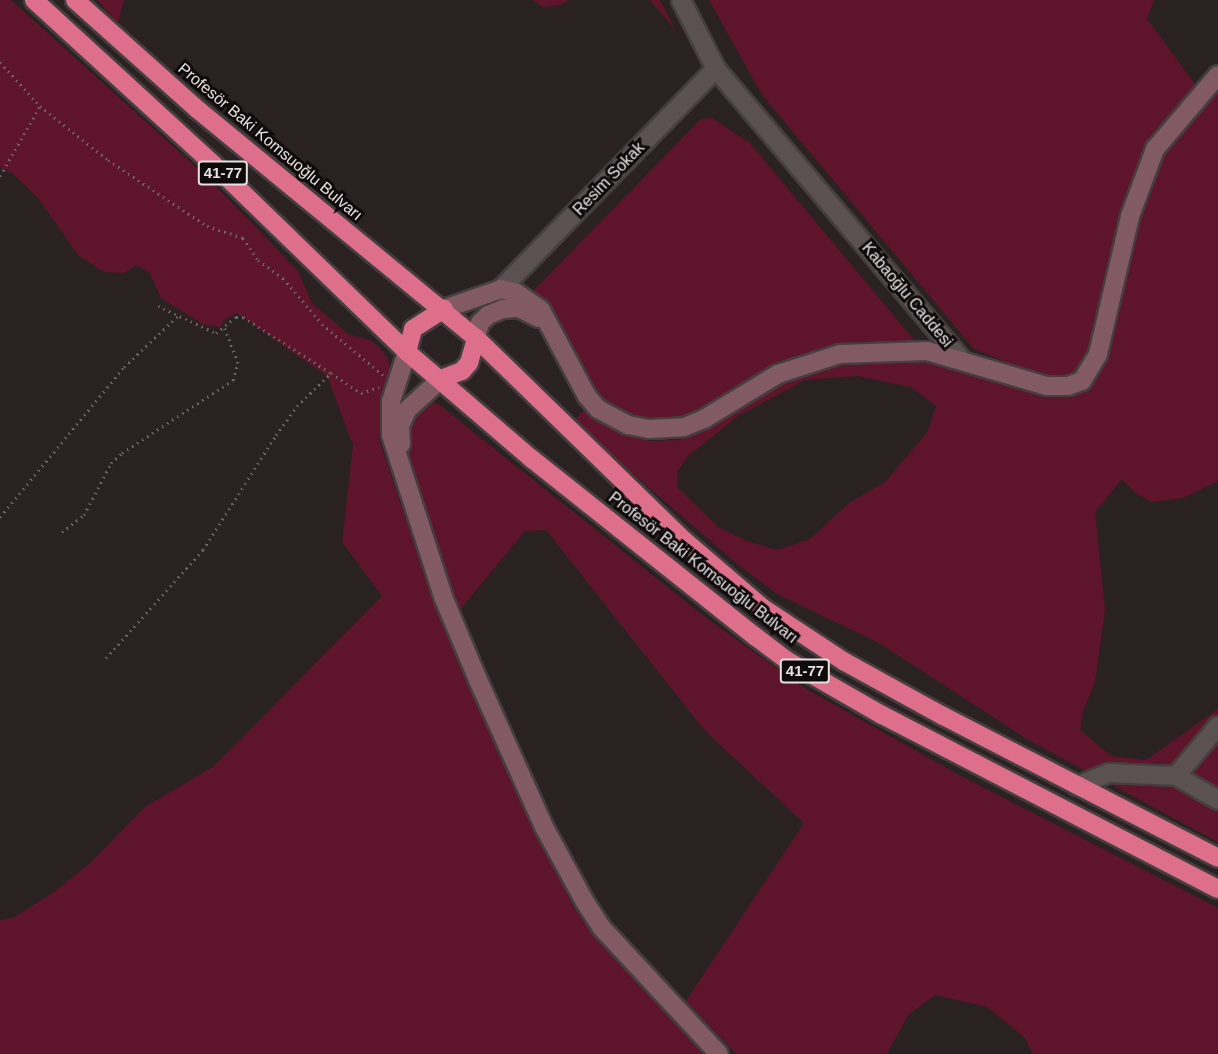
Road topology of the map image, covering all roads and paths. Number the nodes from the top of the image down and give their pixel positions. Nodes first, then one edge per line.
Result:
1 (34, 0) edge
2 (75, 0) edge
3 (681, 0) edge
4 (0, 62) edge
5 (716, 69) junction
6 (1218, 75) edge
7 (40, 106) junction
8 (0, 176) edge
9 (501, 289) junction
10 (158, 306) dead end
11 (444, 309) junction
12 (178, 316) junction
13 (224, 327) junction
14 (553, 328) junction
15 (476, 338) junction
16 (407, 352) junction
17 (960, 358) junction
18 (331, 373) junction
19 (441, 379) junction
20 (402, 461) junction
21 (0, 517) edge
22 (62, 532) dead end
23 (106, 658) dead end
24 (1218, 726) edge
25 (1176, 776) junction
26 (1077, 786) junction
27 (1218, 800) edge
28 (1218, 858) edge
29 (1218, 889) edge
30 (719, 1054) edge

1 - 16 highway, 41-77
2 - 11 highway, Profesör Baki Komsuoğlu Bulvarı / 41-77
3 - 5 street, Kabaoğlu Caddesi
4 - 7 path
5 - 9 street, Resim Sokak
5 - 17 street, Kabaoğlu Caddesi
6 - 17 street, Kabaoğlu Caddesi
7 - 8 path
7 - 18 path
9 - 11 street
9 - 14 street
10 - 12 path
11 - 15 highway
11 - 16 highway
12 - 13 path
12 - 21 path
13 - 18 path
13 - 22 path
14 - 15 street
14 - 17 street
15 - 19 highway
15 - 26 highway, Profesör Baki Komsuoğlu Bulvarı / 41-77
16 - 19 highway
16 - 20 street
18 - 23 path
19 - 20 street
19 - 29 highway, Profesör Baki Komsuoğlu Bulvarı / 41-77
20 - 30 street
24 - 25 street
25 - 26 street
25 - 27 street
26 - 28 highway, Profesör Baki Komsuoğlu Bulvarı / 41-77

